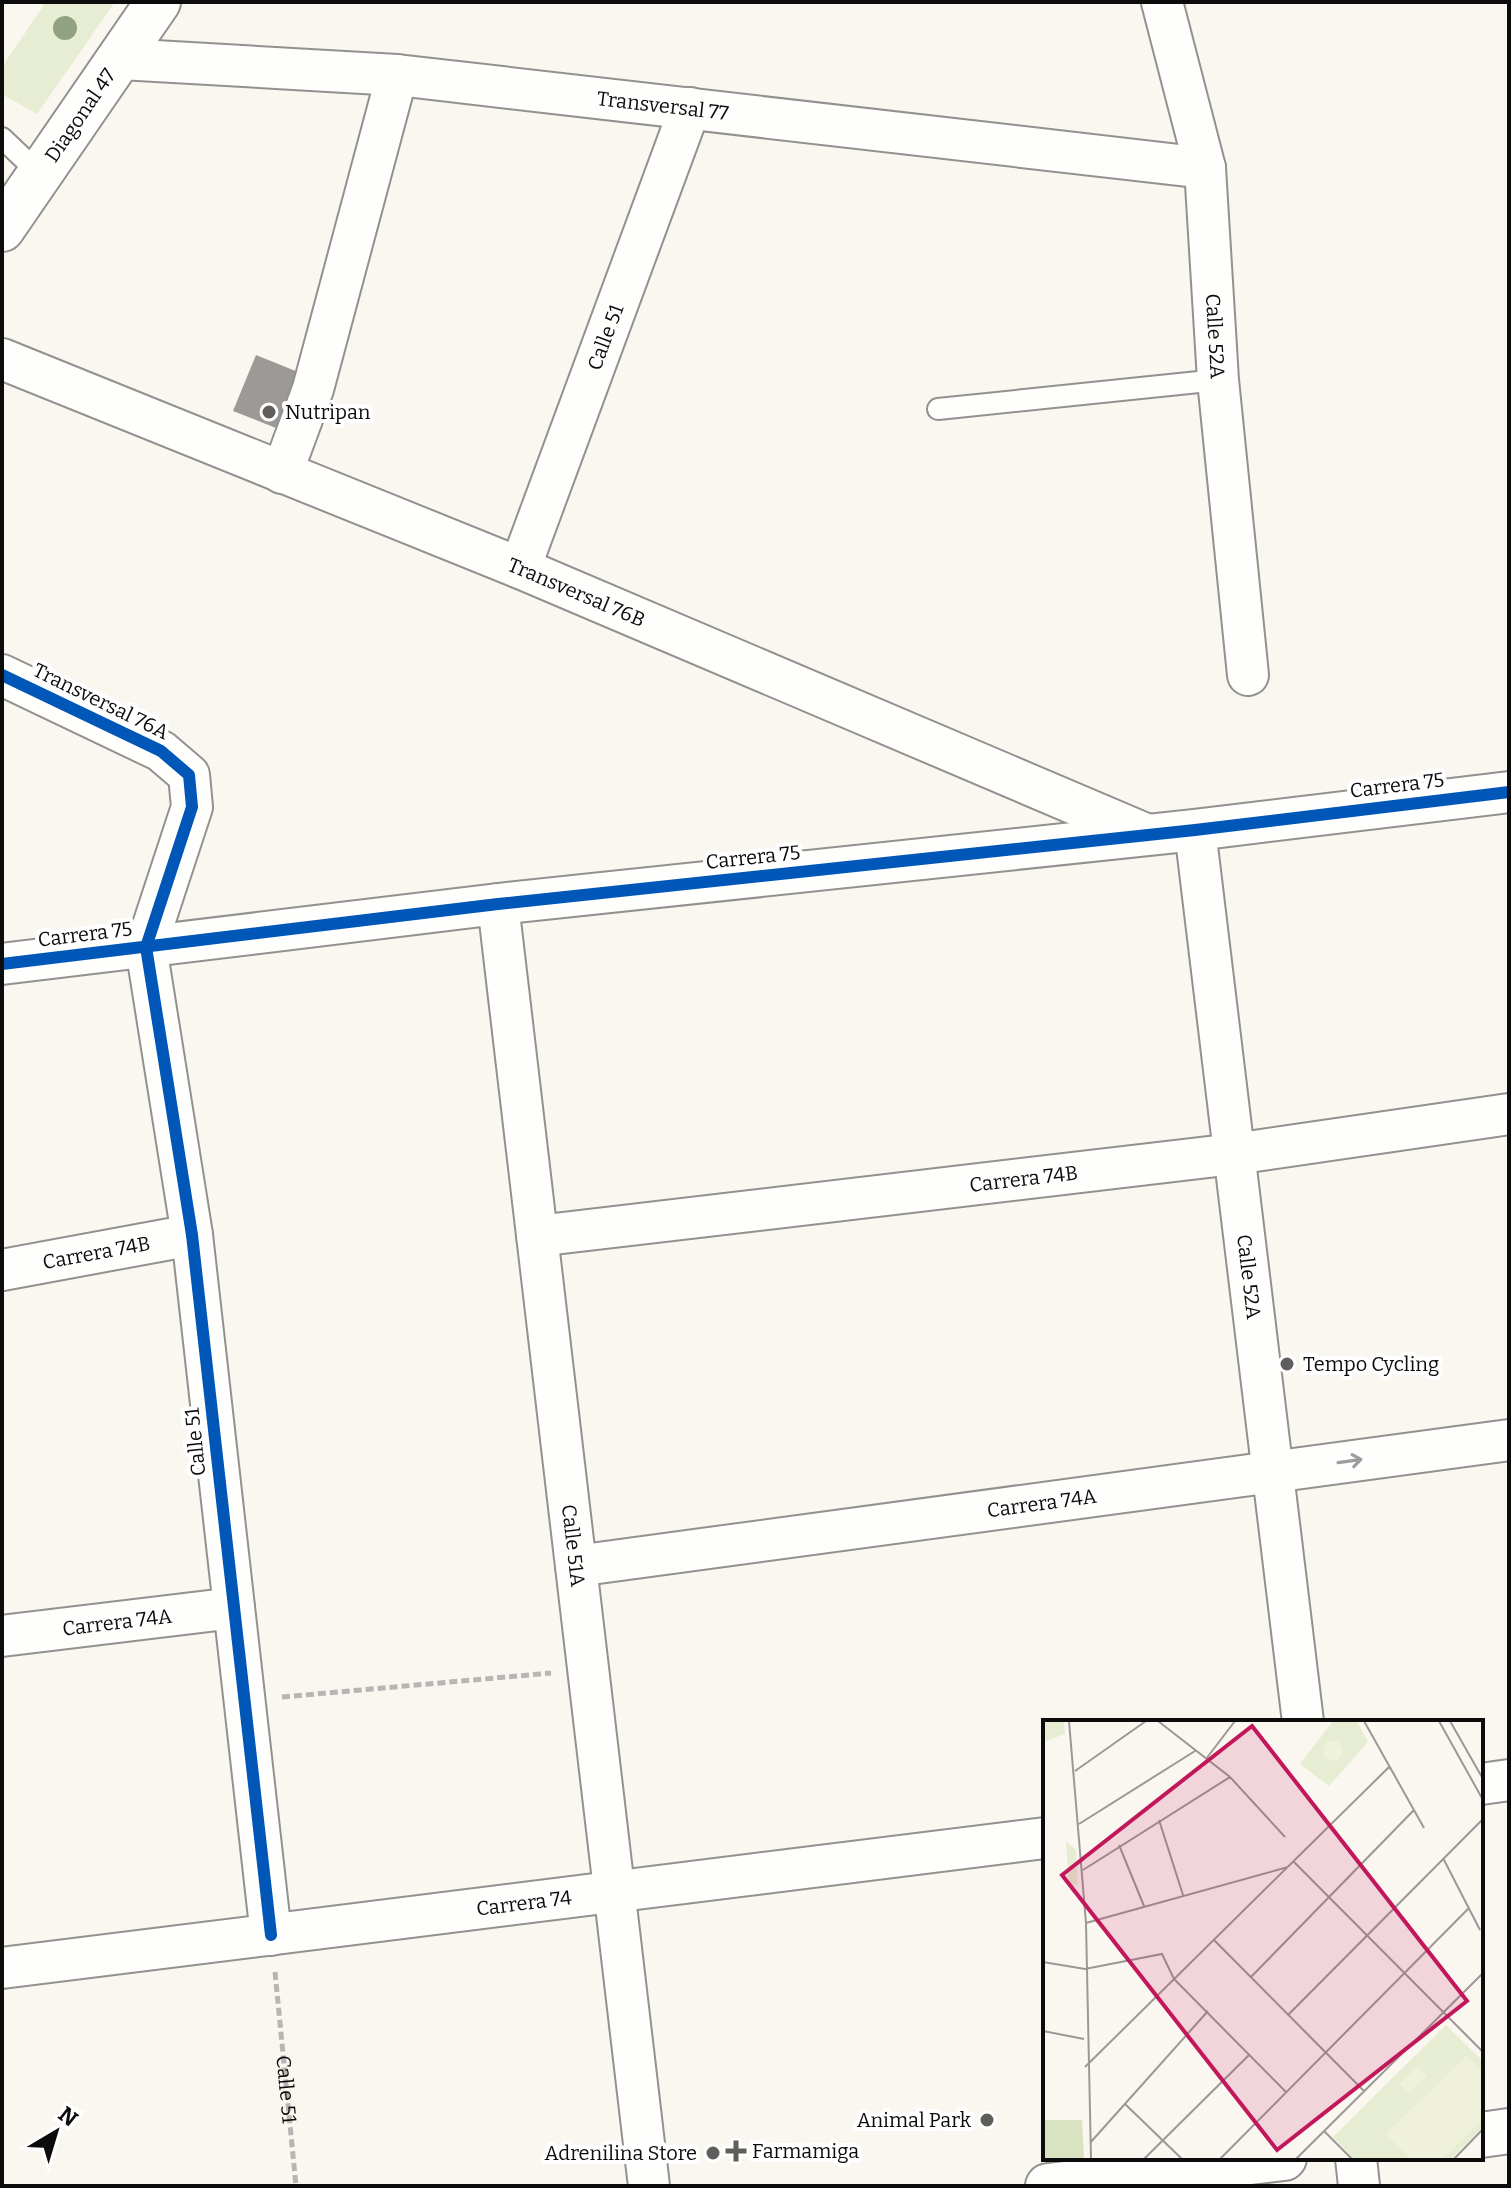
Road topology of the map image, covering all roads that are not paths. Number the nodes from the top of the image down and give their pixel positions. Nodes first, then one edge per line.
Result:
1 (158, 2) edge
2 (1162, 2) edge
3 (121, 59) junction
4 (397, 75) junction
5 (690, 108) junction
6 (2, 138) edge
7 (1205, 168) junction
8 (18, 200) edge
9 (2, 359) edge
10 (1218, 380) junction
11 (938, 409) dead end
12 (282, 473) junction
13 (520, 568) junction
14 (2, 675) edge
15 (1248, 675) dead end
16 (1509, 792) edge
17 (1195, 830) junction
18 (1146, 834) junction
19 (498, 904) junction
20 (146, 947) junction
21 (2, 964) edge
22 (1509, 1114) edge
23 (1234, 1154) junction
24 (192, 1235) junction
25 (537, 1236) junction
26 (2, 1270) edge
27 (1509, 1440) edge
28 (1273, 1472) junction
29 (576, 1566) junction
30 (234, 1608) junction
31 (2, 1636) edge
32 (1303, 1720) edge
33 (1509, 1780) edge
34 (1483, 1784) edge
35 (1043, 1838) edge
36 (615, 1892) junction
37 (271, 1935) junction
38 (2, 1968) edge
39 (1509, 2131) edge
40 (1483, 2135) edge
41 (1267, 2160) edge
42 (1356, 2160) edge
43 (649, 2186) edge
44 (1048, 2186) edge
45 (1359, 2186) edge

1 - 3 street, Diagonal 47
2 - 7 street, Calle 52A
3 - 4 street, Transversal 77
3 - 8 street, Diagonal 47
4 - 5 street, Transversal 77
4 - 12 street
5 - 7 street, Transversal 77
5 - 13 street, Calle 51
6 - 8 lane
7 - 10 street, Calle 52A
9 - 12 street, Transversal 76B
10 - 11 lane
10 - 15 street, Calle 52A
12 - 13 street, Transversal 76B
13 - 18 street, Transversal 76B
14 - 20 street, Transversal 76A
16 - 17 street, Carrera 75
17 - 18 street, Carrera 75
17 - 23 street, Calle 52A
18 - 19 street, Carrera 75
19 - 20 street, Carrera 75
19 - 25 street, Calle 51A
20 - 21 street, Carrera 75
20 - 24 street, Calle 51
22 - 23 street, Carrera 74B
23 - 25 street, Carrera 74B
23 - 28 street, Calle 52A
24 - 26 street, Carrera 74B
24 - 30 street, Calle 51
25 - 29 street, Calle 51A
28 -> 27 street, Carrera 74A
28 - 29 street, Carrera 74A
28 - 32 street, Calle 52A
29 - 36 street, Calle 51A
30 - 31 street, Carrera 74A
30 - 37 street, Calle 51
33 - 34 street
35 - 36 street, Carrera 74
36 - 37 street, Carrera 74
36 - 43 street, Calle 51A
37 - 38 street, Carrera 74
39 - 40 street
41 - 44 street
42 - 45 street

